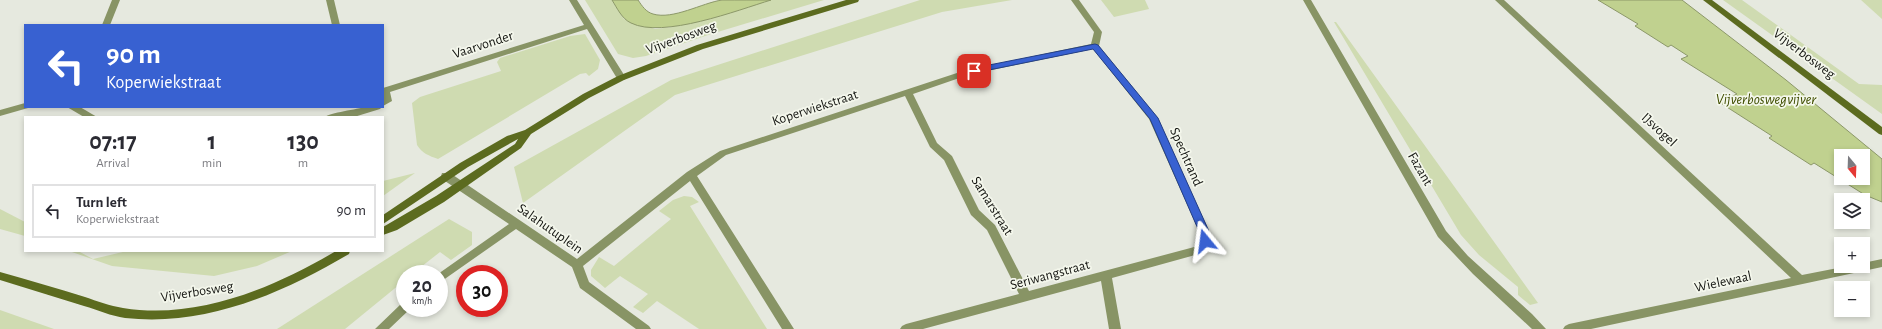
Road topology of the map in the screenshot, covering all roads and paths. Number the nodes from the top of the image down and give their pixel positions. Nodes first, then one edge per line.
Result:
1 (116, 0) edge
2 (330, 0) edge
3 (573, 0) edge
4 (855, 0) edge
5 (1075, 0) edge
6 (1307, 0) edge
7 (1499, 0) edge
8 (1707, 0) edge
9 (106, 24) edge
10 (336, 24) edge
11 (589, 26) junction
12 (1095, 46) junction
13 (621, 78) junction
14 (384, 91) edge
15 (907, 92) junction
16 (384, 102) edge
17 (24, 106) edge
18 (74, 108) edge
19 (337, 108) edge
20 (374, 108) edge
21 (0, 113) edge
22 (90, 116) edge
23 (331, 116) edge
24 (338, 116) edge
25 (528, 132) junction
26 (1882, 132) edge
27 (691, 175) junction
28 (446, 176) junction
29 (460, 186) junction
30 (384, 219) edge
31 (516, 224) junction
32 (384, 231) edge
33 (1202, 249) joint
34 (343, 252) edge
35 (1882, 263) edge
36 (577, 265) junction
37 (448, 273) edge
38 (0, 276) edge
39 (1106, 276) junction
40 (1800, 281) junction
41 (1026, 297) junction
42 (396, 315) edge
43 (381, 329) edge
44 (645, 329) edge
45 (788, 329) edge
46 (906, 329) edge
47 (1114, 329) edge
48 (1540, 329) edge
49 (1569, 329) edge

1 - 9 street
2 - 10 street
3 - 11 street
4 - 13 main road, Vijverbosweg
5 - 12 street
6 - 48 street, Fazant
7 - 40 street, IJsvogel
8 - 26 main road, Vijverbosweg
11 - 13 street
11 - 14 street, Vaarvonder
12 - 15 street, Koperwiekstraat
12 - 33 street, Spechtrand
13 - 25 main road, Vijverbosweg
14 - 16 street, Vaarvonder
15 - 27 street, Koperwiekstraat
15 - 41 street, Samarstraat
17 - 21 street
18 - 22 street
19 - 23 street
20 - 24 street
25 - 28 main road, Vijverbosweg
25 - 29 main road, Vijverbosweg
27 - 36 street, Koperwiekstraat
27 - 45 street
28 - 29 street, Salahutuplein
28 - 30 main road, Vijverbosweg
29 - 31 street, Salahutuplein
29 - 32 main road, Vijverbosweg
31 - 36 street, Salahutuplein
31 - 37 street
33 - 39 street, Seriwangstraat
34 - 38 main road, Vijverbosweg
35 - 40 street, Wielewaal
36 - 44 street, Salahutuplein
39 - 41 street, Seriwangstraat
39 - 47 street
40 - 49 street, Wielewaal
41 - 46 street, Seriwangstraat
42 - 43 street

